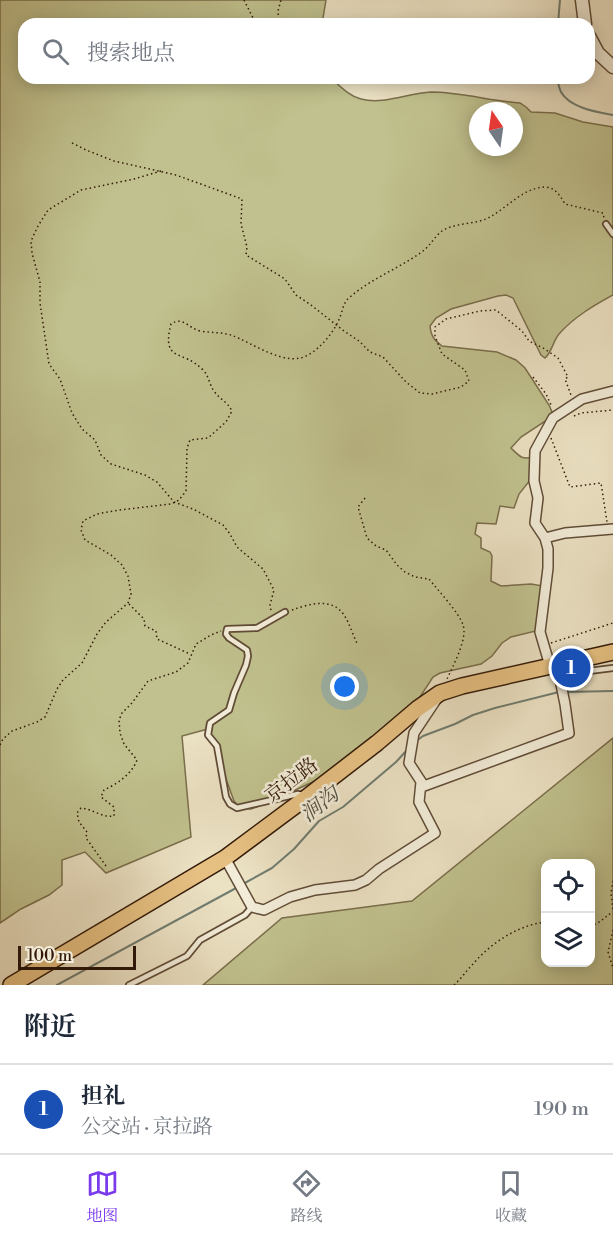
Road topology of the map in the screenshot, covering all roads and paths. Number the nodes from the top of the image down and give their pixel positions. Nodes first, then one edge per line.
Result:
1 (244, 0) edge
2 (281, 0) edge
3 (582, 0) edge
4 (253, 18) edge
5 (279, 18) edge
6 (584, 18) edge
7 (595, 47) edge
8 (613, 68) edge
9 (72, 143) dead end
10 (162, 171) junction
11 (606, 224) joint
12 (613, 234) edge
13 (337, 324) junction
14 (533, 377) dead end
15 (613, 391) edge
16 (574, 404) junction
17 (613, 410) edge
18 (557, 416) junction
19 (574, 416) dead end
20 (538, 445) junction
21 (365, 498) dead end
22 (174, 502) junction
23 (611, 530) edge
24 (545, 538) junction
25 (128, 603) junction
26 (285, 612) joint
27 (271, 621) junction
28 (613, 623) edge
29 (227, 629) junction
30 (358, 645) dead end
31 (544, 645) junction
32 (613, 652) edge
33 (191, 655) junction
34 (554, 665) junction
35 (613, 668) edge
36 (561, 681) junction
37 (440, 693) junction
38 (0, 745) edge
39 (421, 782) junction
40 (307, 797) junction
41 (225, 858) junction
42 (106, 866) dead end
43 (613, 880) edge
44 (252, 907) junction
45 (613, 911) edge
46 (541, 923) edge
47 (595, 925) edge
48 (613, 930) edge
49 (613, 968) edge
50 (11, 985) edge
51 (129, 985) edge
52 (454, 985) edge

1 - 4 path
2 - 5 path
3 - 6 street
7 - 8 street
9 - 10 path
10 - 13 path
10 - 22 path
11 - 12 lane
11 - 13 path
13 - 16 path
13 - 22 path
14 - 18 path
15 - 16 street
16 - 18 street
17 - 19 path
18 - 20 street
20 - 23 path
20 - 24 street
21 - 37 path
22 - 25 path
22 - 27 path
23 - 24 street
24 - 31 street
25 - 33 path
25 - 38 path
26 - 27 lane
26 - 30 path
27 - 29 lane
28 - 31 path
29 - 33 path
29 - 40 lane
31 - 34 street
32 - 34 highway, 京拉路
33 - 42 path
34 - 36 street
34 - 37 highway, 京拉路
35 - 36 lane
36 - 39 street
37 - 39 street
37 - 40 highway, 京拉路
39 - 44 street
40 - 41 highway, 京拉路
41 - 44 street
41 - 50 highway, 京拉路
43 - 45 path
44 - 51 lane
45 - 47 path
46 - 52 path
48 - 49 path

